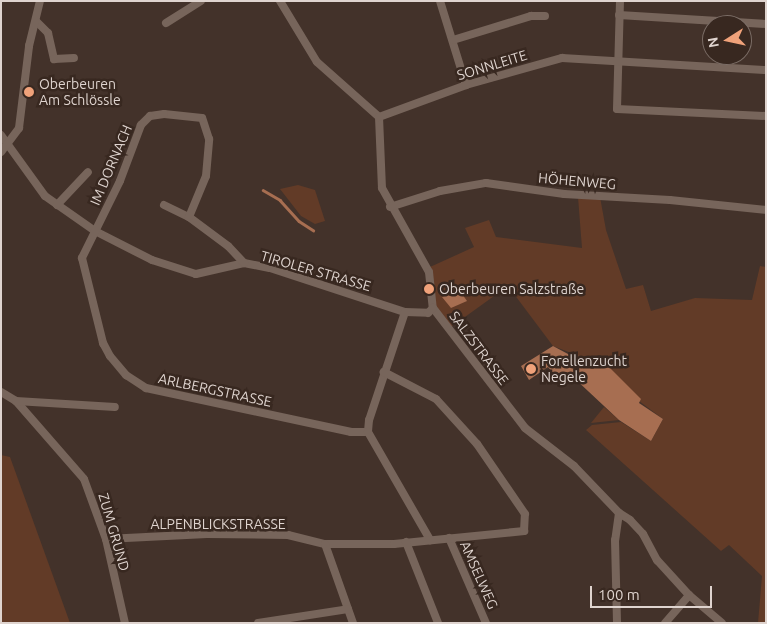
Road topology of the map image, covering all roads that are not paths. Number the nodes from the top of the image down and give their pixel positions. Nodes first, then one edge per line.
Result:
1 (40, 1) edge
2 (201, 1) edge
3 (280, 1) edge
4 (440, 1) edge
5 (620, 1) edge
6 (619, 15) junction
7 (545, 16) dead end
8 (36, 21) junction
9 (166, 24) dead end
10 (766, 24) edge
11 (453, 40) junction
12 (74, 58) dead end
13 (618, 62) junction
14 (766, 70) edge
15 (466, 85) junction
16 (766, 116) edge
17 (378, 117) junction
18 (1, 135) edge
19 (9, 144) junction
20 (1, 152) edge
21 (88, 172) dead end
22 (57, 205) junction
23 (164, 205) dead end
24 (390, 207) junction
25 (766, 210) edge
26 (189, 218) junction
27 (95, 231) junction
28 (244, 264) junction
29 (433, 308) junction
30 (405, 312) junction
31 (384, 372) junction
32 (1, 392) edge
33 (16, 401) junction
34 (115, 408) dead end
35 (368, 432) junction
36 (619, 513) junction
37 (449, 538) junction
38 (106, 539) junction
39 (430, 540) junction
40 (406, 542) junction
41 (325, 544) junction
42 (689, 596) junction
43 (348, 609) junction
44 (125, 623) edge
45 (258, 623) edge
46 (353, 623) edge
47 (438, 623) edge
48 (486, 623) edge
49 (617, 623) edge
50 (665, 623) edge
51 (722, 623) edge

1 - 8 street
2 - 9 street
3 - 17 street
4 - 11 street
5 - 6 street
6 - 10 street
6 - 13 street
7 - 11 street
8 - 12 street
8 - 19 street
11 - 15 street
13 - 14 street, SONNLEITE
13 - 15 street, SONNLEITE
13 - 16 street
15 - 17 street, SONNLEITE
17 - 24 street, SALZSTRASSE
18 - 19 street, TIROLER STRASSE
19 - 20 street
19 - 22 street, TIROLER STRASSE
21 - 22 street
22 - 27 street, TIROLER STRASSE
23 - 26 street
24 - 25 street, HÖHENWEG
24 - 29 street, SALZSTRASSE
26 - 27 street, IM DORNACH
26 - 28 street
27 - 28 street, TIROLER STRASSE
27 - 35 street, ARLBERGSTRASSE
28 - 30 street, TIROLER STRASSE
29 - 30 street, TIROLER STRASSE
29 - 36 street, SALZSTRASSE
30 - 31 street
31 - 35 street
31 - 37 street, ALPENBLICKSTRASSE
32 - 33 street, ZUM GRUND
33 - 34 street
33 - 38 street, ZUM GRUND
35 - 39 street
36 - 42 street, SALZSTRASSE
36 - 49 street
37 - 39 street, ALPENBLICKSTRASSE
37 - 48 street, AMSELWEG
38 - 41 street, ALPENBLICKSTRASSE
38 - 44 street, ZUM GRUND
39 - 40 street, ALPENBLICKSTRASSE
40 - 41 street, ALPENBLICKSTRASSE
40 - 47 street
41 - 43 street
42 - 50 street
42 - 51 street, SALZSTRASSE
43 - 45 street
43 - 46 street

